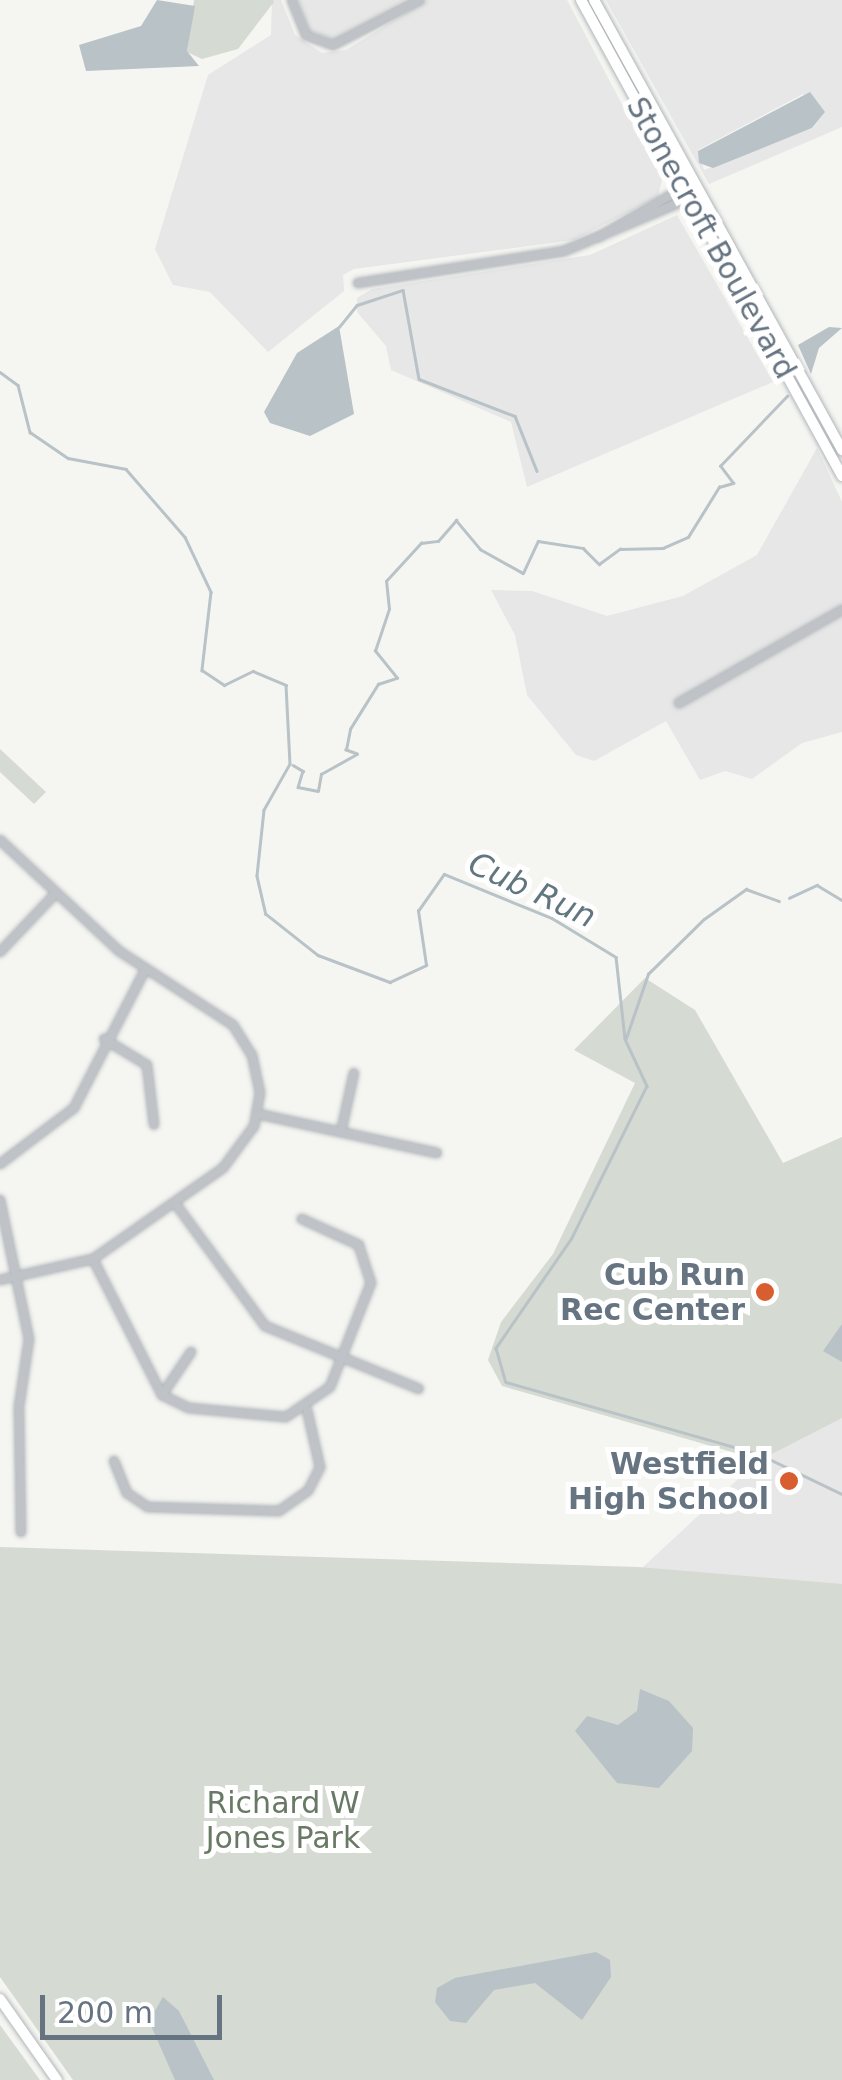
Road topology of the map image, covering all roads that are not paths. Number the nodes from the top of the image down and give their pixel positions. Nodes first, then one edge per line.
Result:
1 (292, 0) edge
2 (420, 0) edge
3 (581, 0) edge
4 (594, 0) edge
5 (688, 185) junction
6 (694, 196) junction
7 (586, 244) junction
8 (358, 282) dead end
9 (842, 450) edge
10 (842, 476) edge
11 (842, 610) edge
12 (679, 704) dead end
13 (0, 840) edge
14 (56, 892) junction
15 (0, 952) edge
16 (146, 968) junction
17 (104, 1039) junction
18 (354, 1073) dead end
19 (258, 1114) junction
20 (154, 1125) dead end
21 (341, 1132) junction
22 (437, 1153) dead end
23 (0, 1164) edge
24 (0, 1200) edge
25 (174, 1203) junction
26 (302, 1219) dead end
27 (93, 1259) junction
28 (16, 1277) junction
29 (0, 1280) edge
30 (191, 1352) dead end
31 (342, 1358) junction
32 (419, 1389) dead end
33 (162, 1395) junction
34 (307, 1410) junction
35 (114, 1461) dead end
36 (0, 1504) edge
37 (15, 1504) junction
38 (21, 1532) dead end
39 (0, 2000) edge
40 (57, 2080) edge

1 - 2 street
3 - 5 main road, Stonecroft Boulevard
4 - 5 main road, Stonecroft Boulevard
5 - 6 main road, Stonecroft Boulevard
5 - 7 street
6 - 7 street
6 - 9 main road, Stonecroft Boulevard
6 - 10 main road, Stonecroft Boulevard
7 - 8 street
11 - 12 street
13 - 14 street
14 - 15 street
14 - 16 street
16 - 17 street
16 - 19 street
17 - 20 street
17 - 23 street
18 - 21 street
19 - 21 street
19 - 25 street
21 - 22 street
24 - 28 street
25 - 27 street
25 - 31 street
26 - 31 street
27 - 28 street
27 - 33 street
28 - 29 street
28 - 37 street
30 - 33 street
31 - 32 street
31 - 34 street
33 - 34 street
34 - 35 street
36 - 37 street
37 - 38 street
39 - 40 main road

